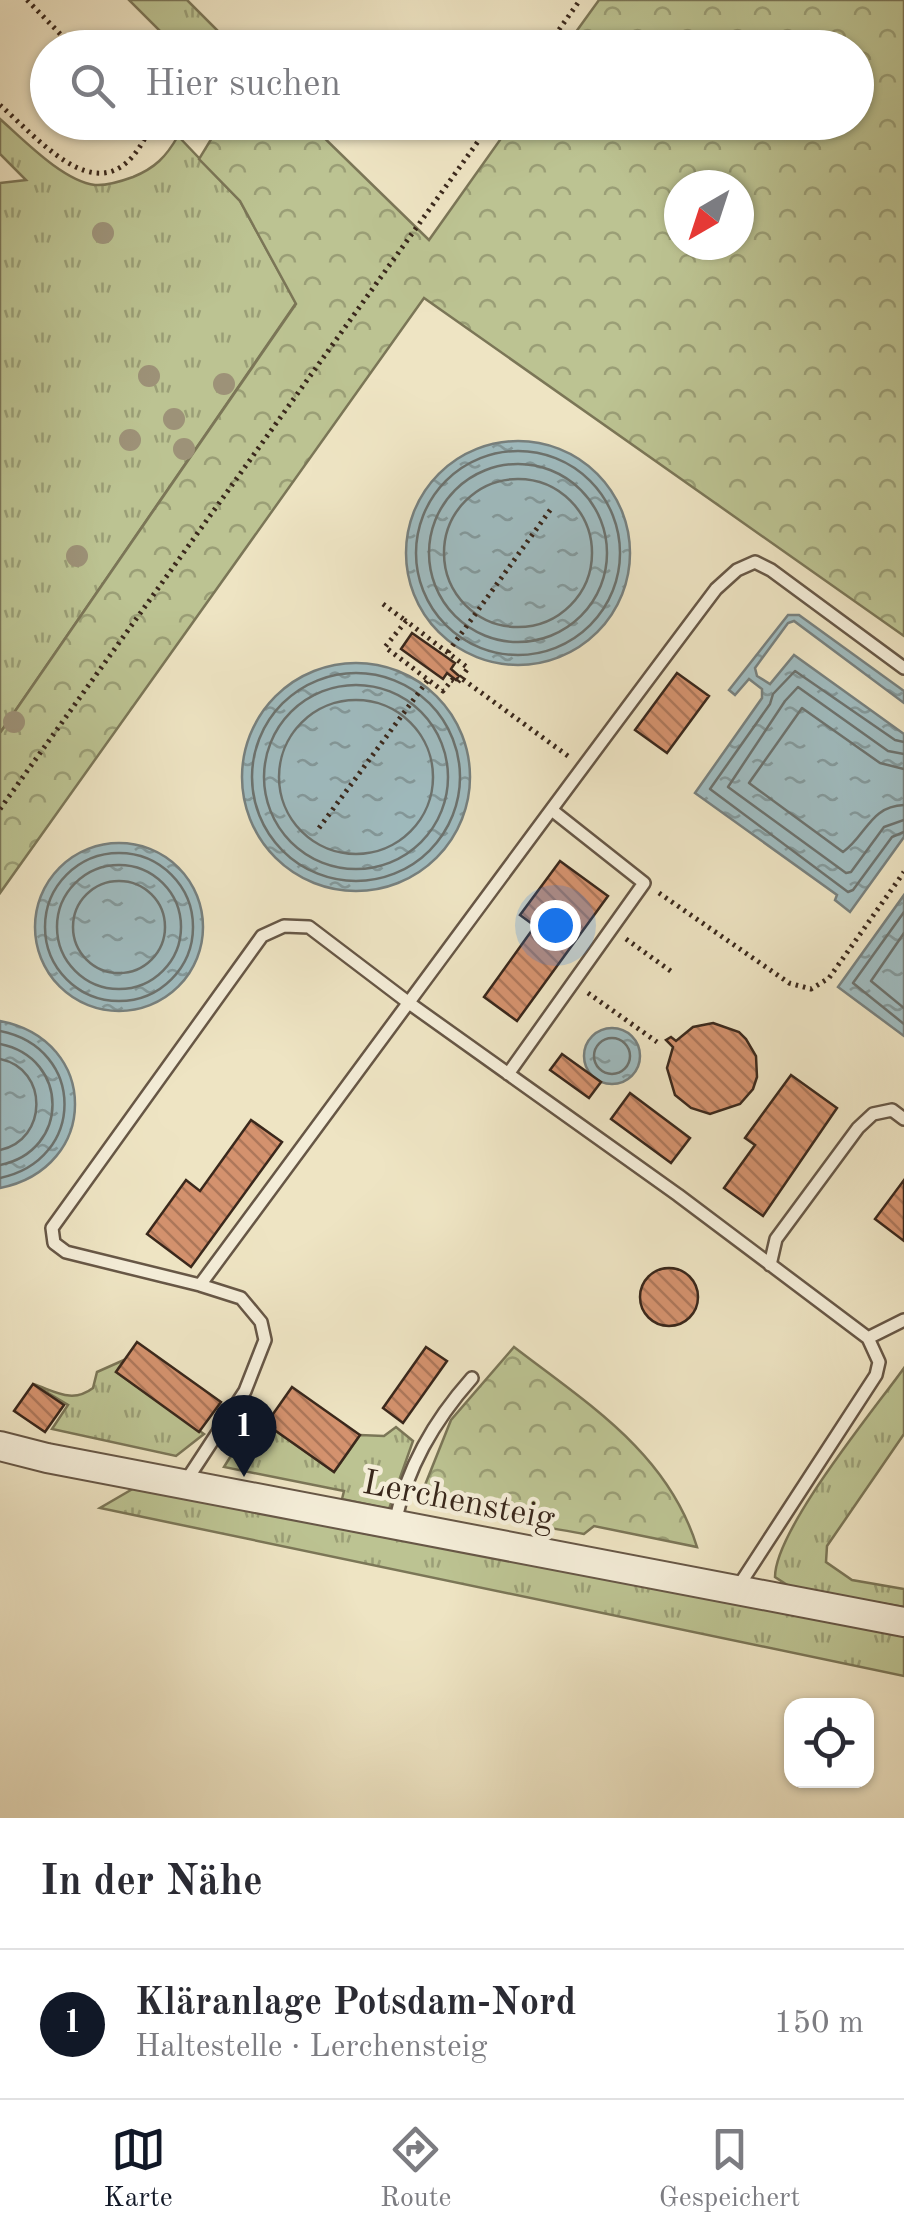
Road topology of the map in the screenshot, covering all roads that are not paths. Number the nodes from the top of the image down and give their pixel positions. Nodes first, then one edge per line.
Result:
1 (904, 668) edge
2 (553, 811) junction
3 (410, 1004) junction
4 (508, 1074) junction
5 (904, 1119) edge
6 (770, 1265) junction
7 (200, 1286) junction
8 (904, 1320) edge
9 (868, 1338) junction
10 (472, 1378) dead end
11 (0, 1446) edge
12 (183, 1484) junction
13 (394, 1526) junction
14 (736, 1590) junction
15 (904, 1622) edge

1 - 2 lane
2 - 3 lane
2 - 4 lane
3 - 4 lane
3 - 7 lane
3 - 7 lane
4 - 6 lane
5 - 6 lane
6 - 9 lane
7 - 12 lane
8 - 9 lane
9 - 14 lane
10 - 13 lane
11 - 12 street, Lerchensteig
12 - 13 street, Lerchensteig
13 - 14 street, Lerchensteig
14 - 15 street, Lerchensteig

